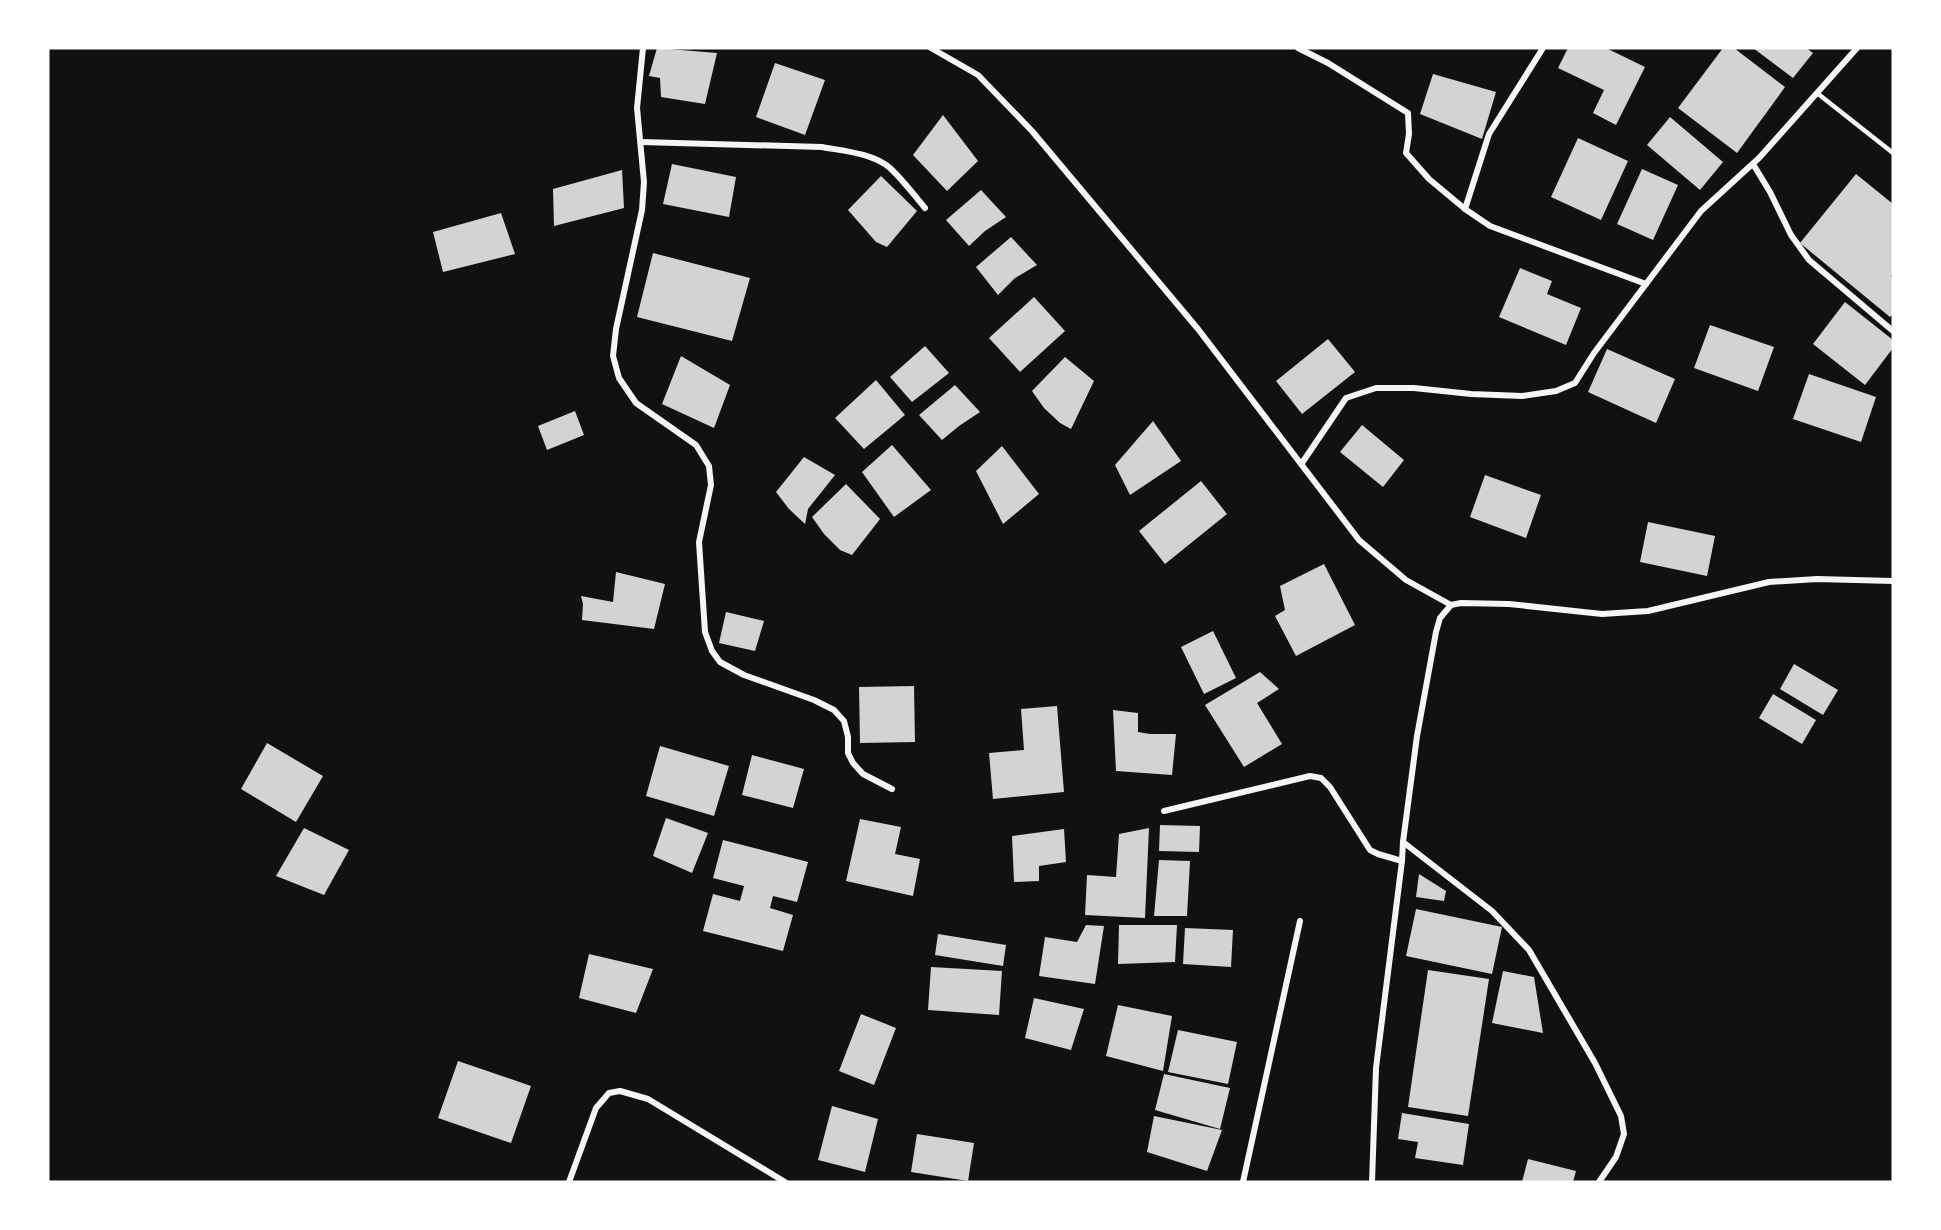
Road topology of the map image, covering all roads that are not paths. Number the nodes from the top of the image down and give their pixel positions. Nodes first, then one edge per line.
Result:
1 (643, 48) edge
2 (931, 48) edge
3 (1298, 48) edge
4 (1544, 48) edge
5 (1857, 48) edge
6 (1817, 93) junction
7 (641, 142) junction
8 (1893, 153) edge
9 (1753, 164) junction
10 (925, 208) dead end
11 (1465, 209) junction
12 (1646, 284) junction
13 (1893, 332) edge
14 (1302, 463) junction
15 (1893, 581) edge
16 (1451, 605) junction
17 (892, 789) dead end
18 (1164, 811) dead end
19 (1403, 842) junction
20 (1402, 861) junction
21 (1300, 921) dead end
22 (569, 1182) edge
23 (785, 1182) edge
24 (1243, 1182) edge
25 (1372, 1182) edge
26 (1599, 1182) edge

1 - 7 street
2 - 14 street
3 - 11 street
4 - 11 street
5 - 6 street
6 - 8 lane
6 - 9 street
7 - 10 street
7 - 17 street
9 - 12 street
9 - 13 street
11 - 12 street
12 - 14 street
14 - 16 street
15 - 16 street
16 - 19 street
18 - 20 street
19 - 20 street
19 - 26 street
20 - 25 street
21 - 24 street
22 - 23 street

